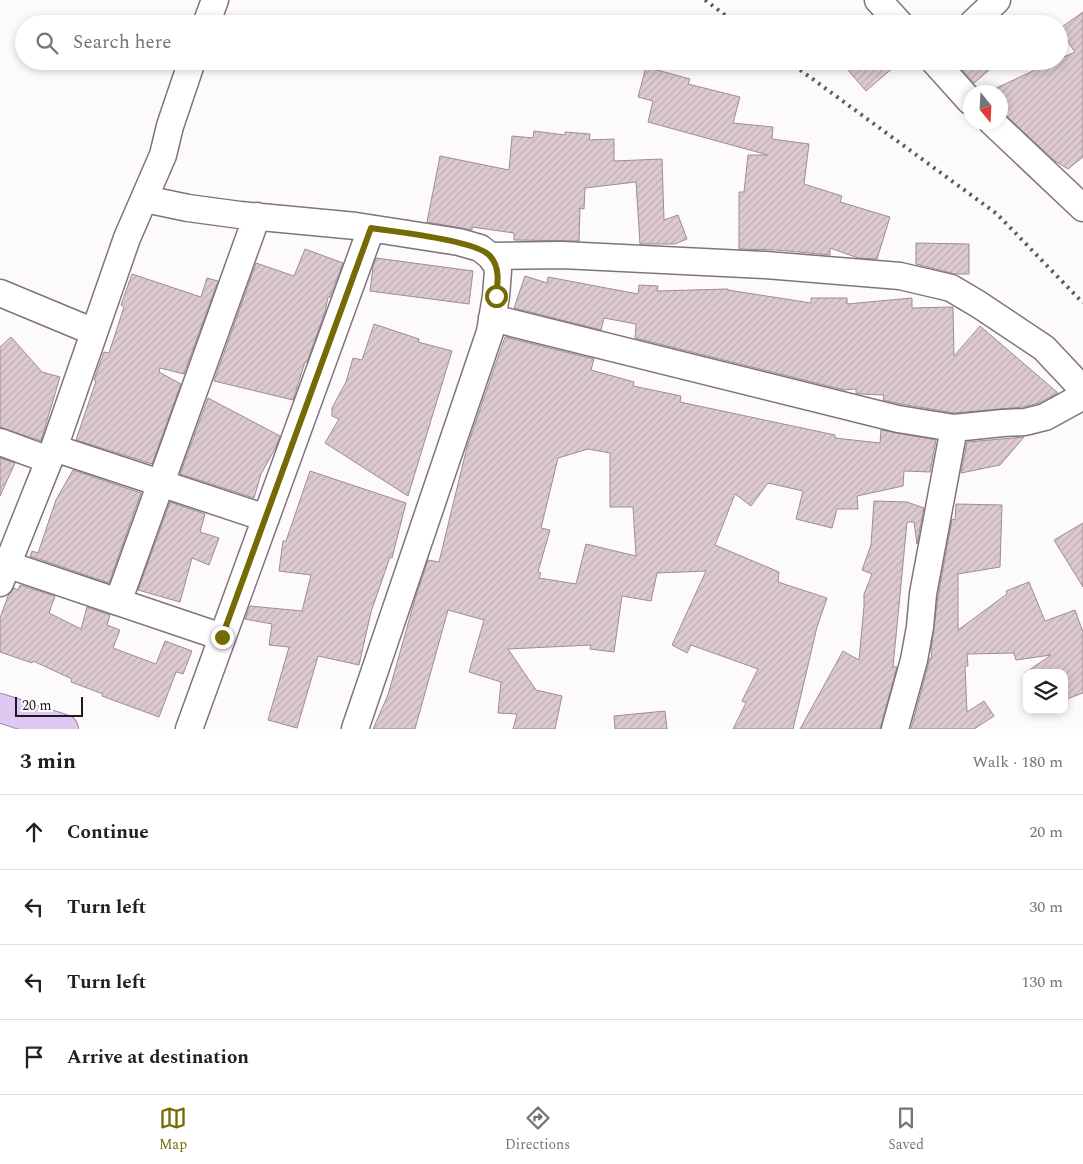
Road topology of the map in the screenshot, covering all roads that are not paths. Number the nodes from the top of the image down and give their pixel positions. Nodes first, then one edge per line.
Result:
1 (215, 0) edge
2 (878, 0) edge
3 (997, 0) edge
4 (209, 15) edge
5 (892, 15) edge
6 (981, 15) edge
7 (189, 70) edge
8 (942, 70) edge
9 (963, 92) edge
10 (1000, 130) edge
11 (145, 199) junction
12 (1083, 208) edge
13 (258, 216) junction
14 (371, 228) junction
15 (490, 256) junction
16 (0, 293) edge
17 (492, 318) junction
18 (94, 332) junction
19 (954, 428) junction
20 (0, 442) edge
21 (52, 454) junction
22 (161, 483) junction
23 (266, 518) junction
24 (2, 570) edge
25 (118, 602) junction
26 (222, 637) junction
27 (0, 708) edge
28 (64, 729) edge
29 (189, 729) edge
30 (355, 729) edge
31 (895, 729) edge

1 - 4 street
2 - 5 street
3 - 6 street
7 - 11 street
8 - 9 street
10 - 12 street
11 - 13 street
11 - 18 street
13 - 14 street
13 - 22 street
14 - 15 street
14 - 23 street
15 - 17 street
15 - 19 street
16 - 18 street
17 - 19 street
17 - 30 street
18 - 21 street
19 - 31 street
20 - 21 street
21 - 22 street
21 - 24 street
22 - 23 street
22 - 25 street
23 - 26 street
24 - 25 street
25 - 26 street
26 - 29 street
27 - 28 highway

